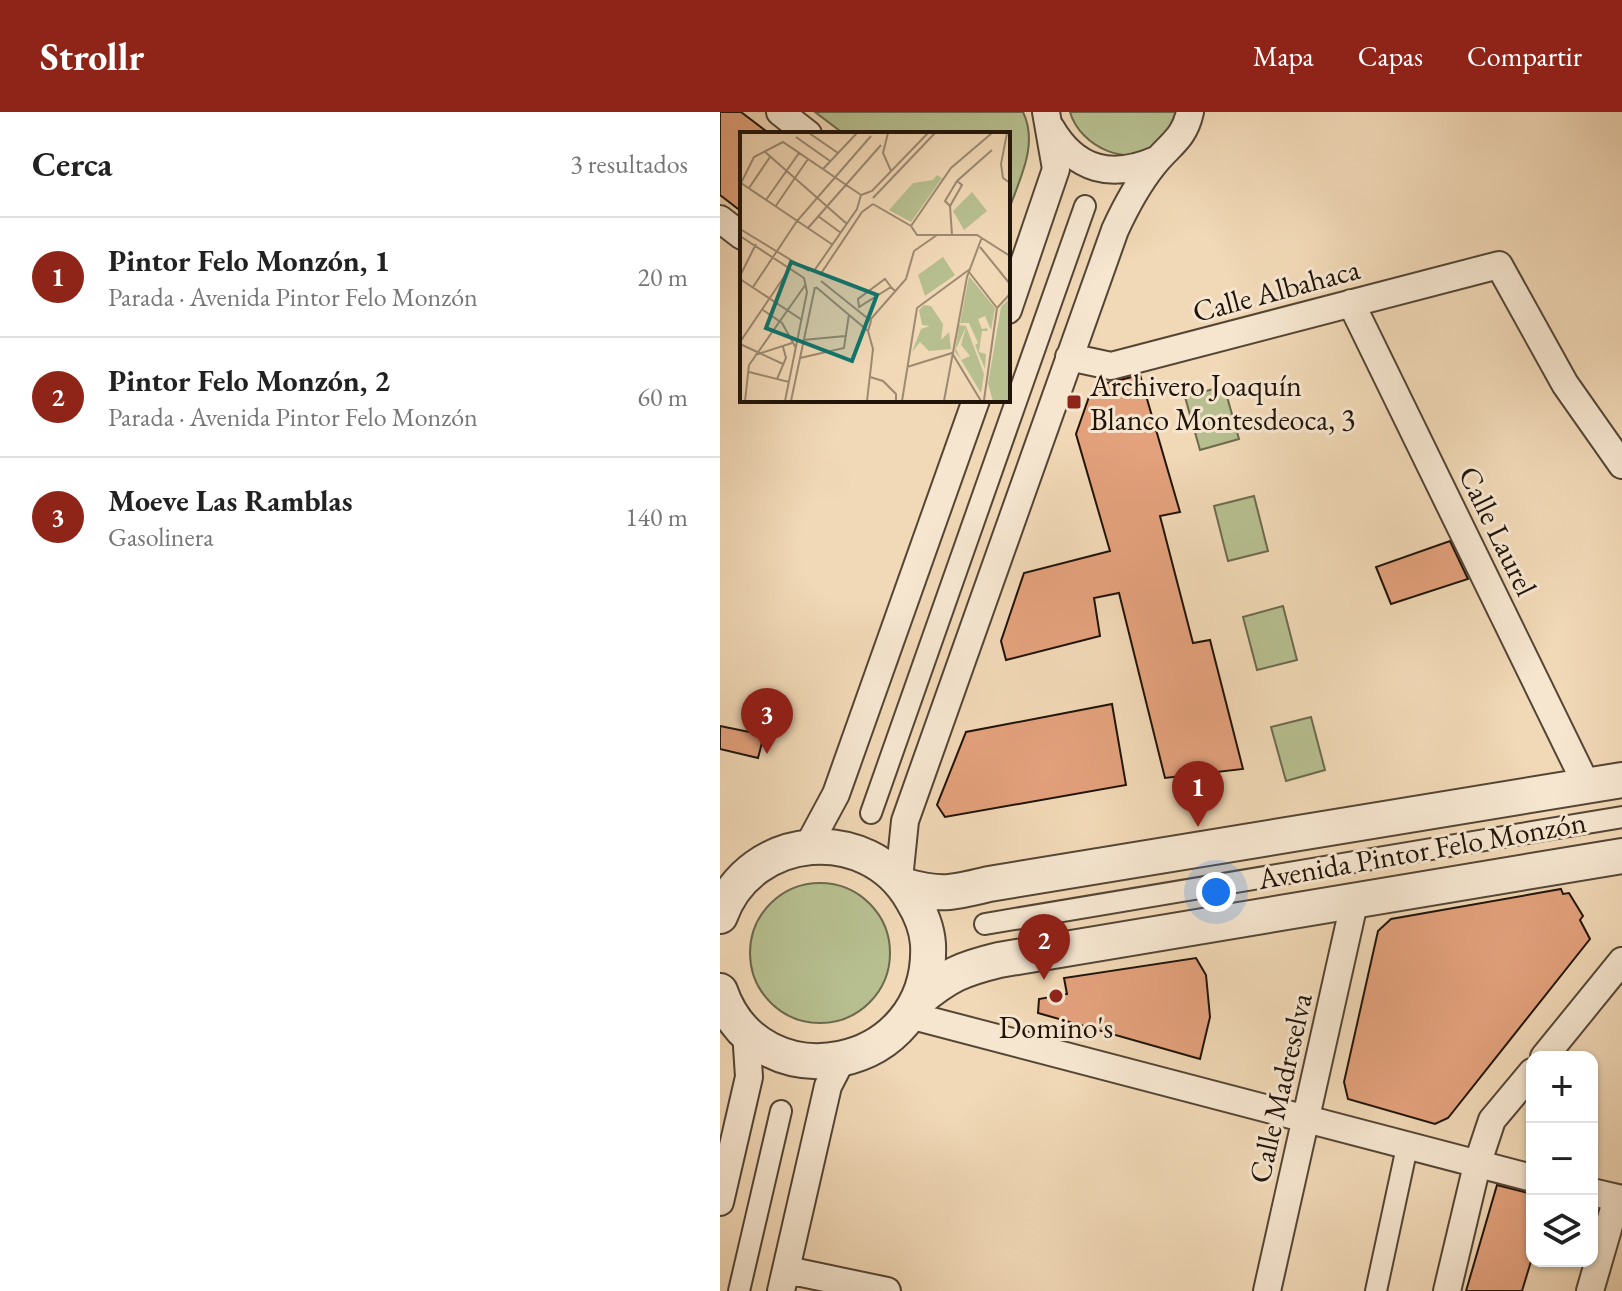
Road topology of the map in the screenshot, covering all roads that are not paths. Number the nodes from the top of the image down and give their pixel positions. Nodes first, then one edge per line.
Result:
1 (780, 112) edge
2 (1190, 112) edge
3 (1047, 119) edge
4 (805, 132) edge
5 (1156, 160) junction
6 (1085, 206) dead end
7 (720, 219) edge
8 (740, 234) edge
9 (1351, 303) junction
10 (1010, 304) edge
11 (1069, 357) junction
12 (975, 402) edge
13 (1622, 465) edge
14 (1622, 780) edge
15 (1587, 786) junction
16 (871, 813) dead end
17 (1622, 817) edge
18 (808, 846) junction
19 (1622, 856) edge
20 (902, 883) junction
21 (728, 885) edge
22 (1355, 899) junction
23 (720, 916) edge
24 (985, 924) dead end
25 (1622, 961) edge
26 (720, 991) edge
27 (914, 1008) junction
28 (746, 1031) junction
29 (1549, 1051) edge
30 (842, 1059) junction
31 (1526, 1079) edge
32 (781, 1111) dead end
33 (1307, 1119) junction
34 (1407, 1147) junction
35 (1477, 1165) junction
36 (1526, 1177) edge
37 (1610, 1197) edge
38 (720, 1202) edge
39 (784, 1280) edge
40 (739, 1291) edge
41 (887, 1291) edge
42 (1267, 1291) edge
43 (1376, 1291) edge
44 (1447, 1291) edge
45 (1590, 1291) edge

1 - 4 street
2 - 5 street
3 - 5 street
3 - 10 street
5 - 11 street
6 - 16 street
7 - 8 street
9 - 11 street, Calle Albahaca
9 - 13 street, Calle Albahaca
9 - 15 street, Calle Laurel
11 - 20 street
12 - 18 street
14 - 15 street, Avenida Pintor Felo Monzón
15 - 20 street, Avenida Pintor Felo Monzón
17 - 24 street, Avenida Pintor Felo Monzón
18 - 20 street
18 - 21 street
19 - 22 street, Avenida Pintor Felo Monzón
20 - 27 street
21 - 23 street
22 - 27 street, Avenida Pintor Felo Monzón
22 - 33 street, Calle Madreselva
25 - 29 street
26 - 28 street
27 - 30 street, Avenida Pintor Felo Monzón
27 - 33 street
28 - 30 street
28 - 38 street
30 - 39 street
31 - 35 street
32 - 40 street
33 - 34 street
33 - 42 street, Calle Madreselva
34 - 35 street
34 - 43 street
35 - 36 street
35 - 44 street
37 - 45 street
39 - 41 street

